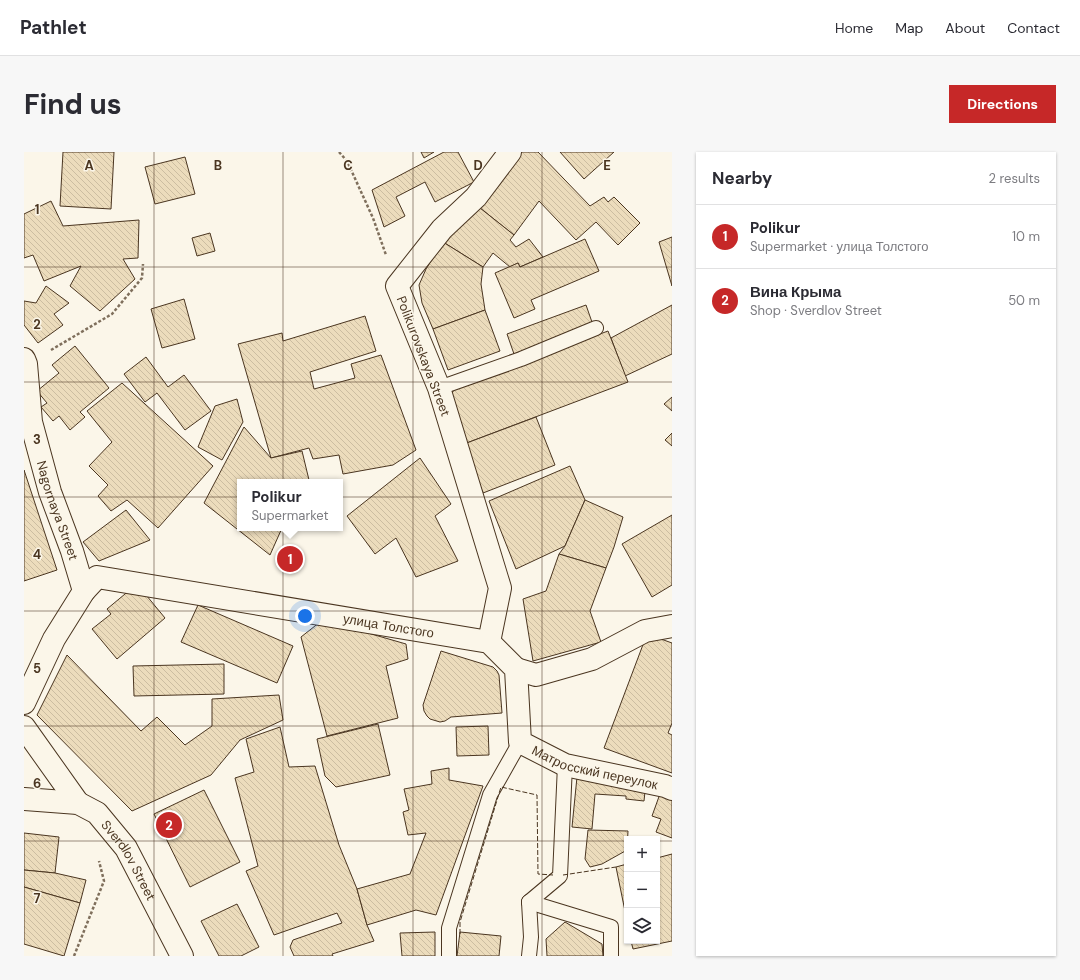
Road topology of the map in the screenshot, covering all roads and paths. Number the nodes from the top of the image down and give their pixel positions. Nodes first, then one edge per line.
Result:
1 (339, 152) edge
2 (510, 152) edge
3 (143, 264) dead end
4 (397, 286) junction
5 (596, 328) dead end
6 (25, 362) edge
7 (440, 388) junction
8 (84, 591) junction
9 (672, 626) edge
10 (489, 642) junction
11 (516, 669) junction
12 (24, 702) edge
13 (24, 727) edge
14 (520, 742) junction
15 (565, 765) junction
16 (672, 789) edge
17 (24, 799) edge
18 (78, 803) junction
19 (98, 859) dead end
20 (529, 902) junction
21 (74, 956) edge
22 (182, 956) edge
23 (449, 956) edge
24 (529, 956) edge
25 (611, 956) edge

1 - 4 path
2 - 4 street, Polikurovskaya Street
3 - 6 path
4 - 7 street, Polikurovskaya Street
5 - 7 lane
6 - 8 street, Nagornaya Street
7 - 10 street, Polikurovskaya Street
8 - 10 street, улица Толстого
8 - 12 street, улица Толстого
9 - 11 street
10 - 11 street
11 - 14 street
13 - 18 street
14 - 15 street, Матросский переулок
14 - 23 lane
15 - 16 street, Матросский переулок
15 - 20 lane
17 - 18 street, Sverdlov Street
18 - 22 street, Sverdlov Street
19 - 21 path
20 - 24 lane
20 - 25 lane

